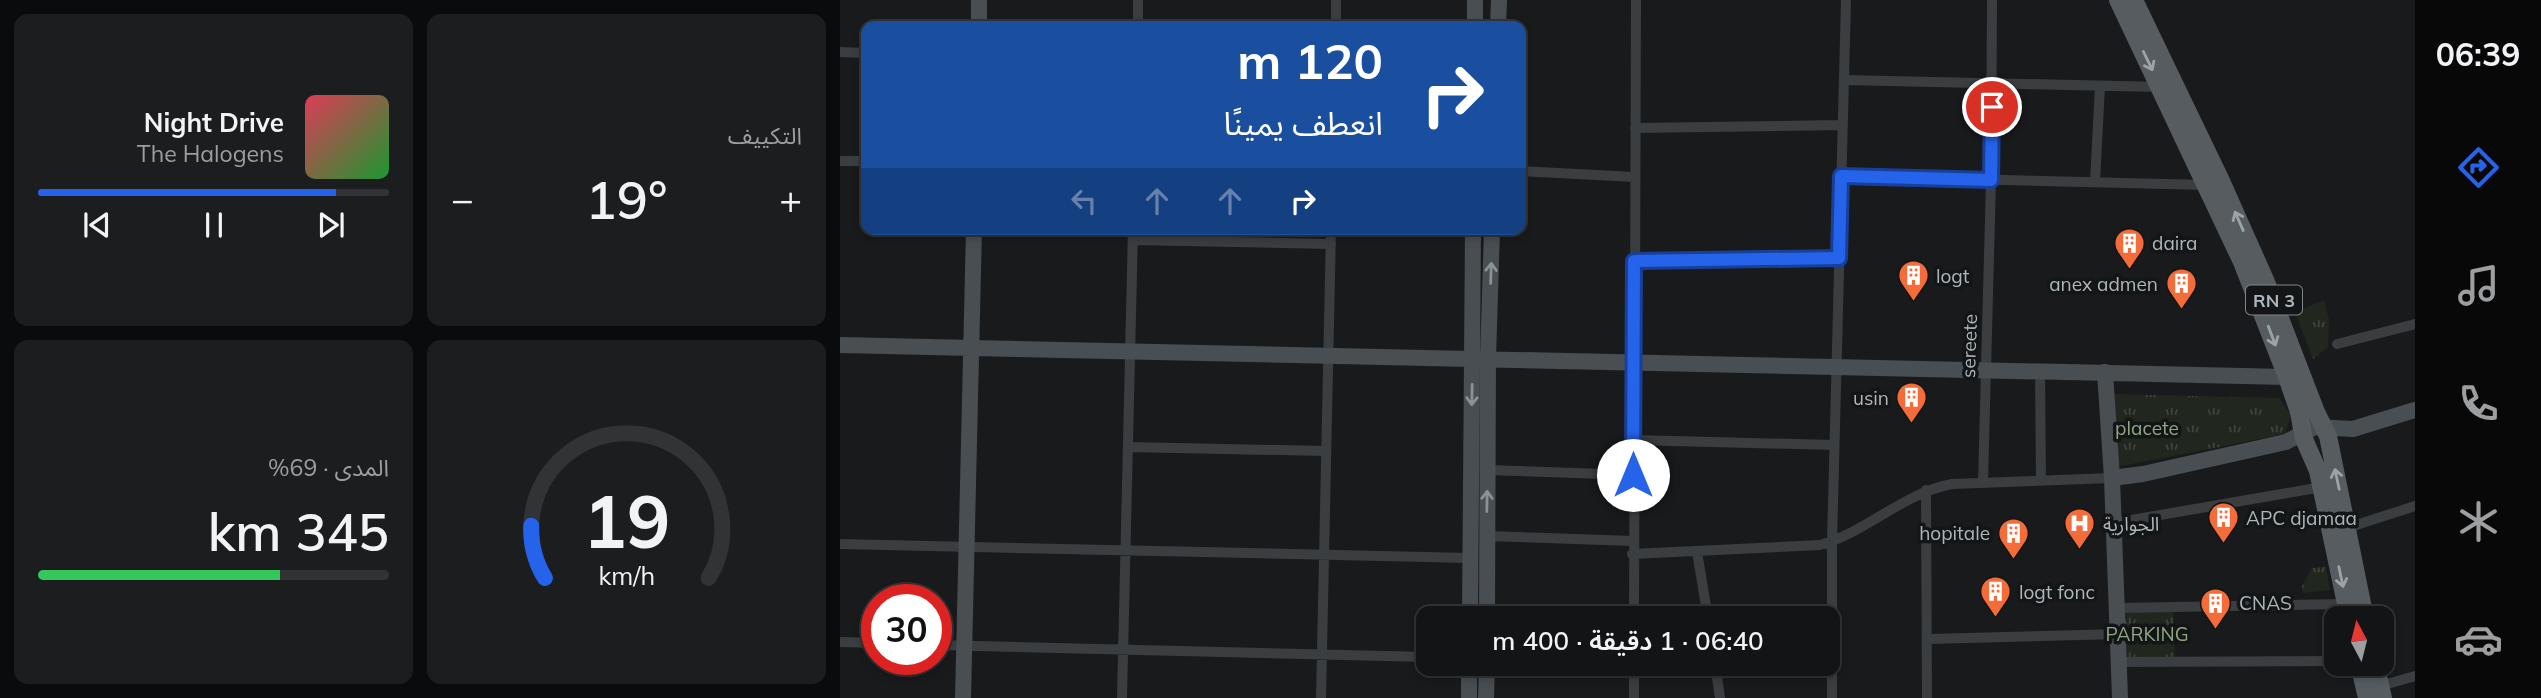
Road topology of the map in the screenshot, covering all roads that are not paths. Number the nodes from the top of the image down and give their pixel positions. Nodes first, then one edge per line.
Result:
1 (979, 0) edge
2 (1138, 0) edge
3 (1336, 0) edge
4 (1475, 0) edge
5 (1499, 0) edge
6 (1636, 0) edge
7 (1846, 0) edge
8 (1993, 0) edge
9 (2118, 0) edge
10 (2134, 0) edge
11 (979, 21) edge
12 (1138, 21) edge
13 (1336, 21) edge
14 (1475, 21) edge
15 (1498, 21) edge
16 (840, 52) edge
17 (861, 53) edge
18 (1844, 80) junction
19 (1992, 83) junction
20 (2100, 86) junction
21 (2168, 86) junction
22 (1843, 125) junction
23 (1635, 128) junction
24 (840, 161) edge
25 (861, 162) edge
26 (1526, 171) edge
27 (1841, 176) junction
28 (1635, 177) junction
29 (1991, 180) junction
30 (2095, 182) junction
31 (2207, 185) junction
32 (974, 235) edge
33 (1133, 235) edge
34 (1331, 235) edge
35 (1473, 235) edge
36 (1491, 235) edge
37 (1331, 244) junction
38 (1839, 258) junction
39 (2248, 259) junction
40 (1634, 261) junction
41 (2415, 324) edge
42 (2337, 344) dead end
43 (840, 345) edge
44 (971, 348) junction
45 (1130, 351) junction
46 (1328, 356) junction
47 (1480, 359) junction
48 (1633, 362) junction
49 (1836, 367) junction
50 (1986, 371) junction
51 (2040, 371) junction
52 (2105, 372) junction
53 (2287, 377) junction
54 (2415, 410) edge
55 (2323, 426) junction
56 (2353, 429) junction
57 (1633, 440) junction
58 (2305, 441) junction
59 (1834, 445) junction
60 (2331, 446) junction
61 (1128, 447) junction
62 (1326, 451) junction
63 (1487, 470) junction
64 (1633, 475) junction
65 (2112, 478) junction
66 (2041, 481) junction
67 (1983, 483) junction
68 (2322, 487) junction
69 (1926, 490) junction
70 (2415, 506) edge
71 (2114, 523) junction
72 (2347, 528) junction
73 (1487, 536) junction
74 (1632, 541) junction
75 (1832, 542) junction
76 (840, 544) edge
77 (967, 547) junction
78 (1126, 550) junction
79 (1697, 552) junction
80 (1632, 554) junction
81 (1324, 555) junction
82 (1470, 558) junction
83 (1470, 606) edge
84 (1487, 606) edge
85 (1634, 606) edge
86 (1705, 606) edge
87 (2347, 606) edge
88 (2363, 606) edge
89 (2118, 608) junction
90 (2324, 611) edge
91 (2119, 634) junction
92 (1928, 639) junction
93 (840, 642) edge
94 (861, 643) edge
95 (952, 645) edge
96 (964, 645) junction
97 (1124, 649) junction
98 (1322, 656) junction
99 (1416, 657) edge
100 (2324, 661) edge
101 (2120, 662) junction
102 (1469, 676) edge
103 (1487, 676) edge
104 (1634, 676) edge
105 (1717, 676) edge
106 (2367, 676) edge
107 (2376, 676) edge
108 (2415, 676) edge
109 (2377, 694) edge
110 (963, 698) edge
111 (1122, 698) edge
112 (1321, 698) edge
113 (1469, 698) edge
114 (1486, 698) edge
115 (1634, 698) edge
116 (1720, 698) edge
117 (1832, 698) edge
118 (1927, 698) edge
119 (2120, 698) edge

1 - 11 street
2 - 12 street
3 - 13 street
4 - 14 street
5 - 15 street
6 - 23 street
7 - 18 street
8 - 19 street, sereete
9 -> 21 main road, RN 3
10 - 21 main road, RN 3
16 - 17 street
18 - 19 street
18 - 22 street
19 - 20 street
19 - 29 street, sereete
20 - 21 street
20 - 30 street
21 - 31 main road, RN 3
39 -> 21 main road, RN 3
22 - 23 street
22 - 27 street
23 - 28 street
24 - 25 street
26 - 28 street
27 - 29 street
27 - 38 street
28 - 40 street
29 - 30 street
29 - 50 street, sereete
30 - 31 street
31 - 39 main road, RN 3
32 - 44 street
33 - 37 street
33 - 45 street
34 - 37 street
35 - 47 street
47 -> 36 street
37 - 46 street
38 - 40 street
38 - 49 street
39 -> 53 main road, RN 3
39 - 55 main road, RN 3
40 - 48 street
41 - 42 street
43 - 44 street
44 - 45 street
44 - 77 street
45 - 46 street
45 - 61 street
46 - 47 street
46 - 62 street
47 - 48 street
47 - 63 street
47 -> 82 street
48 - 49 street
48 - 57 street
49 - 50 street
49 - 59 street
50 - 51 street
50 - 67 street, sereete
51 - 52 street
51 - 66 street
52 - 53 street
52 - 65 street
53 - 58 main road, RN 3
54 - 56 street
55 - 56 street
55 - 58 street
55 - 60 main road, RN 3
56 - 60 street
57 - 59 street
57 - 64 street
58 - 60 street
58 - 65 street
58 - 68 main road, RN 3
59 - 75 street
72 -> 60 main road, RN 3
61 - 62 street
61 - 78 street
62 - 81 street
63 - 64 street
73 -> 63 street
64 - 74 street
65 - 66 street
65 - 71 street
66 - 67 street
67 - 69 street
68 - 71 street
68 -> 87 main road, RN 3
69 - 75 street
69 - 92 street
70 - 72 street
71 - 89 street
72 - 88 main road, RN 3
73 - 74 street
73 - 84 street
74 - 80 street
75 - 79 street
75 - 117 street
76 - 77 street
77 - 78 street
77 - 96 street
78 - 81 street
78 - 97 street
79 - 80 street
79 - 86 street
80 - 85 street
81 - 82 street
81 - 98 street
82 - 83 street
89 - 90 street
89 - 91 street
91 - 92 street
91 - 101 street
92 - 118 street
93 - 94 street
95 - 96 street
96 - 97 street
96 - 110 street
97 - 98 street
97 - 111 street
98 - 99 street
98 - 112 street
100 - 101 street
101 - 119 street
102 - 113 street
103 - 114 street
104 - 115 street
105 - 116 street
106 - 109 main road
107 - 109 main road
108 - 109 street

